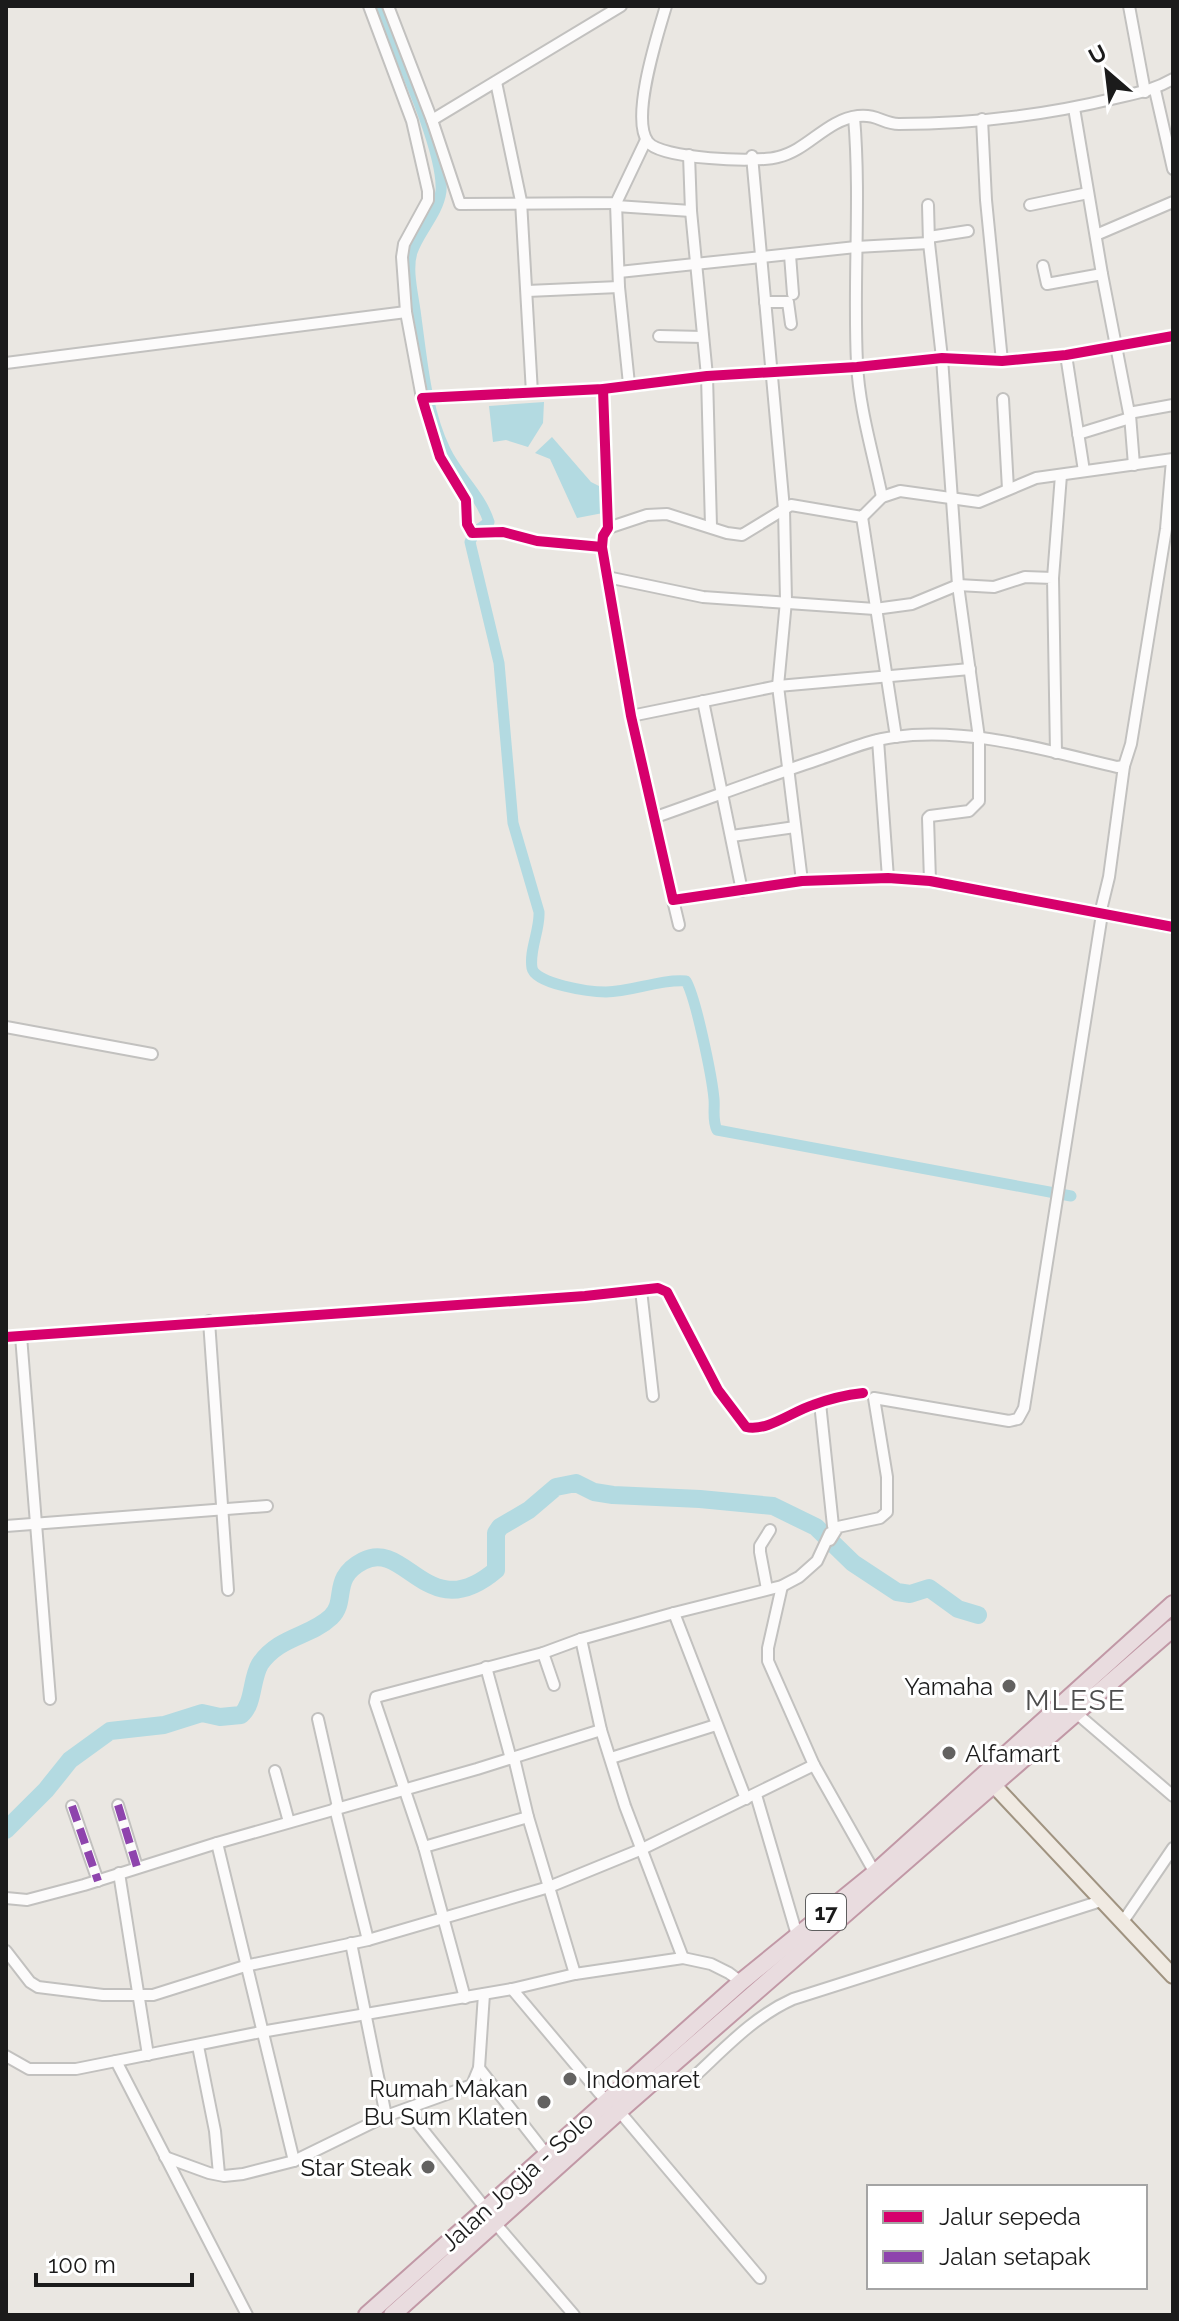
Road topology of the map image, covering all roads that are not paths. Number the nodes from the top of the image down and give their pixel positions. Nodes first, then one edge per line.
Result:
1 (369, 6) edge
2 (388, 6) edge
3 (621, 6) edge
4 (666, 6) edge
5 (1129, 6) edge
6 (1173, 79) edge
7 (496, 82) junction
8 (1150, 91) junction
9 (1074, 108) junction
10 (854, 117) junction
11 (982, 119) junction
12 (432, 120) junction
13 (646, 140) junction
14 (689, 155) junction
15 (752, 157) junction
16 (1173, 169) edge
17 (1088, 193) junction
18 (521, 202) junction
19 (1173, 202) edge
20 (616, 204) junction
21 (928, 205) dead end
22 (1030, 205) dead end
23 (691, 211) junction
24 (968, 231) dead end
25 (1096, 235) junction
26 (929, 240) junction
27 (856, 247) junction
28 (790, 255) junction
29 (760, 257) junction
30 (696, 264) junction
31 (1043, 266) dead end
32 (619, 272) junction
33 (1102, 274) junction
34 (619, 287) junction
35 (527, 291) junction
36 (793, 294) dead end
37 (765, 302) junction
38 (406, 312) junction
39 (791, 324) dead end
40 (659, 336) dead end
41 (1173, 336) edge
42 (703, 337) junction
43 (1117, 346) junction
44 (1066, 355) junction
45 (942, 358) junction
46 (1002, 361) junction
47 (6, 363) edge
48 (857, 367) junction
49 (773, 372) junction
50 (707, 376) junction
51 (629, 384) junction
52 (603, 389) junction
53 (532, 393) junction
54 (422, 398) junction
55 (1003, 399) dead end
56 (1173, 405) edge
57 (1130, 415) junction
58 (1078, 434) junction
59 (1172, 460) edge
60 (1134, 465) junction
61 (1084, 471) junction
62 (1061, 475) junction
63 (1008, 489) junction
64 (882, 497) junction
65 (952, 497) junction
66 (784, 509) junction
67 (862, 517) junction
68 (711, 526) junction
69 (608, 528) junction
70 (602, 547) junction
71 (607, 577) junction
72 (1053, 578) junction
73 (958, 585) junction
74 (786, 601) junction
75 (875, 609) junction
76 (970, 669) junction
77 (888, 678) junction
78 (778, 686) junction
79 (703, 701) junction
80 (631, 716) junction
81 (896, 737) junction
82 (979, 738) junction
83 (878, 740) junction
84 (1056, 753) junction
85 (1124, 766) junction
86 (789, 769) junction
87 (724, 793) junction
88 (656, 817) junction
89 (795, 827) junction
90 (732, 836) junction
91 (888, 878) junction
92 (802, 881) junction
93 (930, 881) junction
94 (742, 891) junction
95 (673, 900) junction
96 (1101, 914) junction
97 (679, 925) dead end
98 (1173, 927) edge
99 (6, 1027) edge
100 (152, 1054) dead end
101 (641, 1290) junction
102 (209, 1321) junction
103 (21, 1336) junction
104 (6, 1337) edge
105 (863, 1393) dead end
106 (653, 1396) dead end
107 (820, 1403) junction
108 (267, 1506) dead end
109 (221, 1509) junction
110 (37, 1524) junction
111 (6, 1526) edge
112 (770, 1530) dead end
113 (830, 1534) junction
114 (782, 1586) junction
115 (767, 1589) junction
116 (228, 1590) dead end
117 (1173, 1604) edge
118 (674, 1613) junction
119 (1173, 1628) edge
120 (581, 1639) junction
121 (543, 1653) junction
122 (486, 1667) junction
123 (554, 1685) dead end
124 (50, 1699) dead end
125 (1075, 1712) junction
126 (318, 1719) dead end
127 (716, 1725) junction
128 (601, 1730) junction
129 (512, 1758) junction
130 (611, 1758) junction
131 (814, 1765) junction
132 (275, 1771) dead end
133 (989, 1780) junction
134 (405, 1788) junction
135 (1173, 1796) edge
136 (751, 1797) junction
137 (118, 1805) dead end
138 (72, 1806) dead end
139 (337, 1808) junction
140 (528, 1817) junction
141 (289, 1822) junction
142 (217, 1843) junction
143 (424, 1847) junction
144 (1173, 1848) edge
145 (642, 1849) junction
146 (137, 1867) junction
147 (119, 1873) junction
148 (875, 1873) junction
149 (98, 1881) junction
150 (549, 1887) junction
151 (6, 1898) edge
152 (1101, 1901) junction
153 (444, 1917) junction
154 (1122, 1923) junction
155 (797, 1935) junction
156 (368, 1940) junction
157 (351, 1943) junction
158 (6, 1951) edge
159 (683, 1958) junction
160 (245, 1966) junction
161 (575, 1974) junction
162 (1173, 1976) edge
163 (741, 1982) junction
164 (512, 1989) junction
165 (484, 1994) junction
166 (138, 1995) junction
167 (465, 1998) junction
168 (365, 2014) junction
169 (261, 2032) junction
170 (198, 2046) junction
171 (148, 2055) junction
172 (672, 2055) junction
173 (6, 2056) edge
174 (116, 2061) junction
175 (479, 2068) junction
176 (697, 2074) dead end
177 (613, 2106) junction
178 (407, 2110) junction
179 (386, 2116) junction
180 (547, 2155) junction
181 (165, 2157) junction
182 (294, 2161) junction
183 (219, 2174) junction
184 (491, 2216) junction
185 (760, 2278) dead end
186 (247, 2315) edge
187 (367, 2315) edge
188 (392, 2315) edge
189 (574, 2315) edge

1 - 38 street
2 - 12 street
3 - 7 street
4 - 13 street
5 - 8 street
6 - 8 street
7 - 12 street
7 - 18 street
8 - 9 street
8 - 16 street
9 - 11 street
9 - 17 street
10 - 11 street
10 - 15 street
10 - 27 street
11 - 46 street
12 - 18 street
13 - 14 street
13 - 20 street
14 - 15 street
14 - 23 street
15 - 29 street
17 - 22 street
17 - 25 street
18 - 20 street
18 - 35 street
19 - 25 street
20 - 23 street
20 - 32 street
21 - 26 street
23 - 30 street
24 - 26 street
25 - 33 street
26 - 27 street
26 - 45 street
27 - 28 street
27 - 48 street
28 - 29 street
28 - 36 street
29 - 30 street
29 - 37 street
30 - 32 street
30 - 42 street
31 - 33 street
32 - 34 street
33 - 43 street
34 - 35 street
34 - 51 street
35 - 53 street
37 - 39 street
37 - 49 street
38 - 47 street
38 - 54 street
40 - 42 street
41 - 43 street
42 - 50 street
43 - 44 street
43 - 57 street
44 - 46 street
44 - 58 street
45 - 46 street
45 - 48 street
45 - 65 street
48 - 49 street
48 - 64 street
49 - 50 street
49 - 66 street
50 - 51 street
50 - 68 street
51 - 52 street
52 - 53 street
52 - 69 street
53 - 54 street
54 - 70 street
55 - 63 street
56 - 57 street
57 - 58 street
57 - 60 street
58 - 61 street
59 - 60 street
59 - 85 street
60 - 61 street
61 - 62 street
62 - 63 street
62 - 72 street
63 - 65 street
64 - 65 street
64 - 67 street
65 - 73 street
66 - 67 street
66 - 68 street
66 - 74 street
67 - 75 street
68 - 69 street
69 - 70 street
70 - 71 street
71 - 74 street
71 - 80 street
72 - 73 street
72 - 84 street
73 - 75 street
73 - 76 street
74 - 75 street
74 - 78 street
75 - 77 street
76 - 77 street
76 - 82 street
77 - 78 street
77 - 81 street
78 - 79 street
78 - 86 street
79 - 80 street
79 - 87 street
80 - 88 street
81 - 82 street
81 - 83 street
82 - 84 street
82 - 93 street
83 - 86 street
83 - 91 street
84 - 85 street
85 - 96 street
86 - 87 street
86 - 89 street
87 - 88 street
87 - 90 street
88 - 95 street
89 - 90 street
89 - 92 street
90 - 94 street
91 - 92 street
91 - 93 street
92 - 94 street
93 - 96 street
94 - 95 street
95 - 97 street
96 - 98 street
96 - 113 street
99 - 100 street
101 - 102 street
101 - 106 street
101 - 107 street
102 - 103 street
102 - 109 street
103 - 104 street
103 - 110 street
105 - 107 street
107 - 113 street
108 - 109 street
109 - 110 street
109 - 116 street
110 - 111 street
110 - 124 street
112 - 115 street
113 - 114 street
114 - 115 street
114 - 131 street
115 - 118 street
117 - 133 highway, Jalan Jogja - Solo / 17
118 - 120 street
118 - 127 street
119 - 125 highway, 17
120 - 121 street
120 - 128 street
121 - 122 street
121 - 123 street
122 - 129 street
122 - 134 street
125 - 133 highway, 17
125 - 135 street
126 - 139 street
127 - 130 street
127 - 136 street
128 - 129 street
128 - 130 street
129 - 134 street
129 - 140 street
130 - 145 street
131 - 136 street
131 - 148 street
132 - 141 street
133 - 148 highway, Jalan Jogja - Solo / 17
133 - 152 main road
133 - 172 highway, 17
134 - 139 street
134 - 143 street
136 - 145 street
136 - 155 street
137 - 146 street
138 - 149 street
139 - 141 street
139 - 156 street
140 - 143 street
140 - 150 street
141 - 142 street
142 - 146 street
142 - 160 street
143 - 153 street
144 - 154 street
145 - 150 street
145 - 159 street
146 - 147 street
147 - 149 street
147 - 166 street
148 - 155 highway, Jalan Jogja - Solo / 17
149 - 151 street
150 - 153 street
150 - 161 street
152 - 154 main road
152 - 176 street
153 - 156 street
153 - 167 street
154 - 162 main road
155 - 163 highway, Jalan Jogja - Solo / 17
156 - 157 street
157 - 160 street
157 - 168 street
158 - 166 street
159 - 161 street
159 - 163 street
160 - 166 street
160 - 169 street
161 - 164 street
163 - 172 highway, Jalan Jogja - Solo / 17
164 - 165 street
164 - 177 street
165 - 167 street
165 - 175 street
166 - 171 street
167 - 168 street
168 - 169 street
168 - 179 street
169 - 170 street
169 - 182 street
170 - 171 street
170 - 183 street
171 - 174 street
172 - 177 highway, Jalan Jogja - Solo / 17
173 - 174 street
174 - 181 street
175 - 178 street
175 - 180 street
177 - 180 highway, Jalan Jogja - Solo / 17
177 - 184 highway, Jalan Jogja - Solo / 17
177 - 185 street
178 - 179 street
178 - 184 street
179 - 182 street
180 - 184 highway, Jalan Jogja - Solo / 17
181 - 183 street
181 - 186 street
182 - 183 street
184 - 187 highway, Jalan Jogja - Solo / 17
184 - 188 highway, Jalan Jogja - Solo / 17
184 - 189 street

